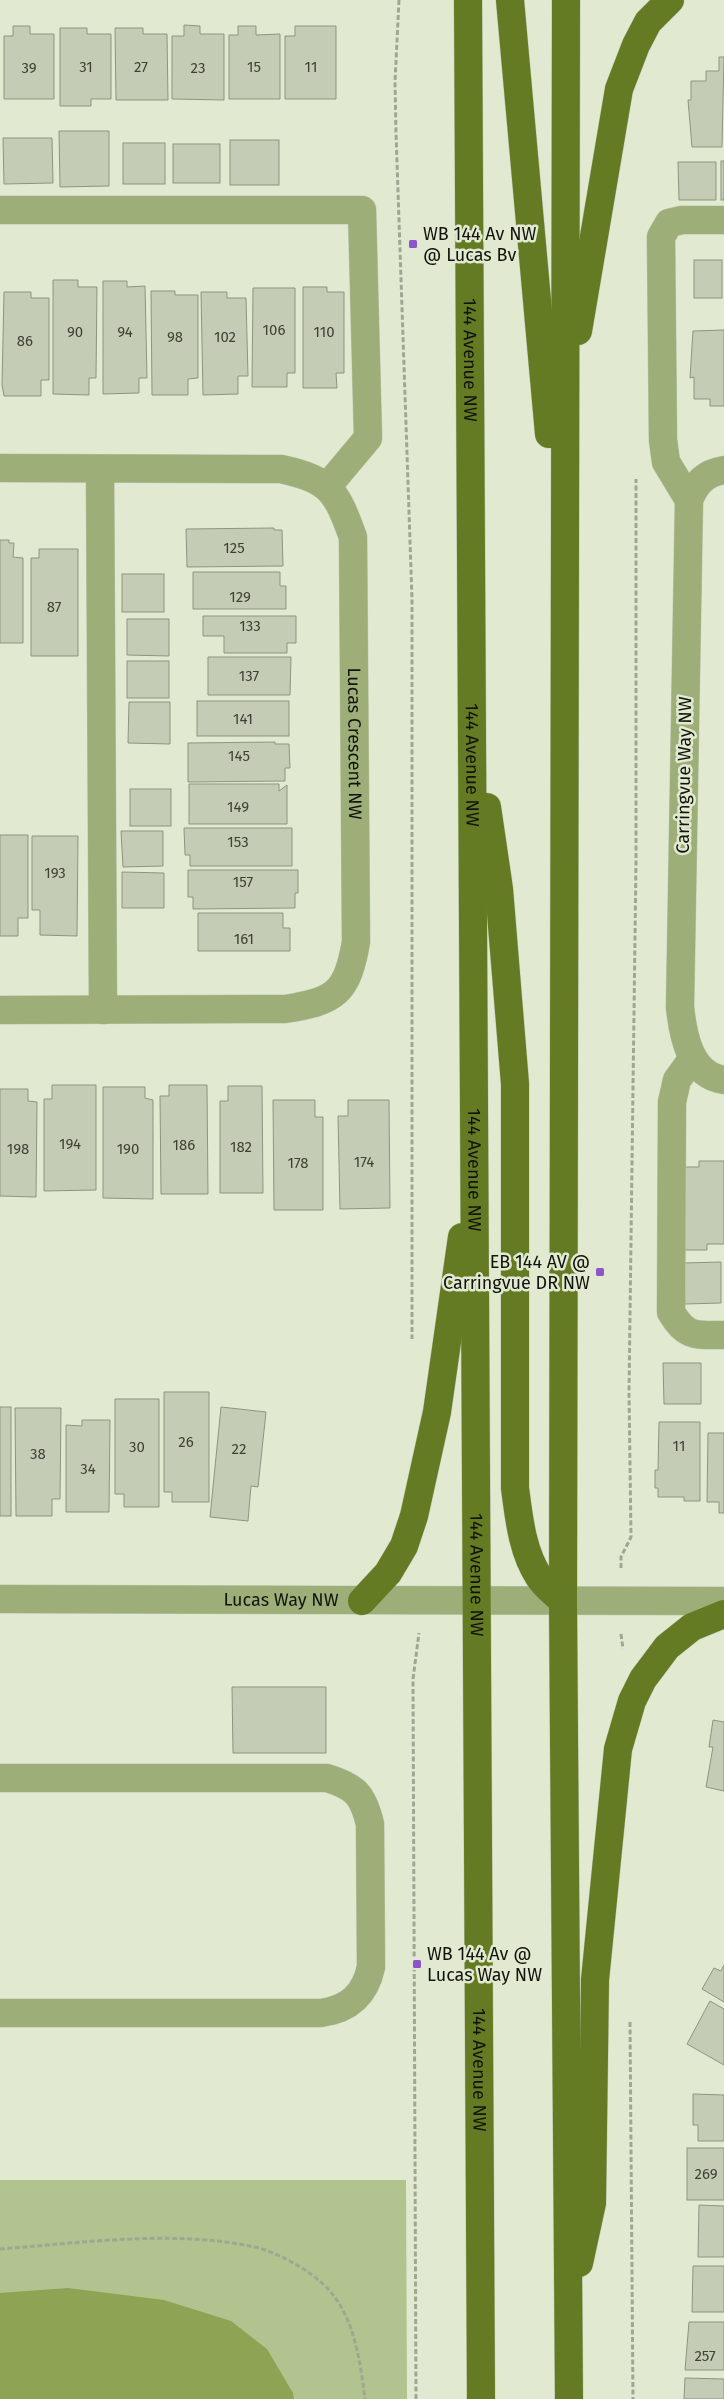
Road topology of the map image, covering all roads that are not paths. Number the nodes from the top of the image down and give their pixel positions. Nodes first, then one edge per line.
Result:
1 (468, 0) edge
2 (510, 0) edge
3 (566, 0) edge
4 (670, 0) edge
5 (0, 210) edge
6 (724, 220) edge
7 (565, 409) junction
8 (0, 468) edge
9 (100, 469) junction
10 (724, 470) edge
11 (327, 487) junction
12 (688, 500) junction
13 (565, 605) junction
14 (472, 697) junction
15 (0, 1010) edge
16 (103, 1010) junction
17 (694, 1058) junction
18 (724, 1080) edge
19 (475, 1144) junction
20 (724, 1335) edge
21 (0, 1599) edge
22 (362, 1601) junction
23 (478, 1601) junction
24 (724, 1601) edge
25 (563, 1602) junction
26 (724, 1614) edge
27 (0, 1778) edge
28 (0, 2013) edge
29 (568, 2316) junction
30 (481, 2399) edge
31 (569, 2399) edge

1 - 14 main road, 144 Avenue NW
2 - 13 main road
3 - 7 main road
4 - 7 main road
5 - 11 street
6 - 12 street
7 - 13 main road
8 - 9 street, Lucas Crescent NW
9 - 11 street, Lucas Crescent NW
9 - 16 street
10 - 12 street
11 - 16 street, Lucas Crescent NW
12 - 17 street, Carringvue Way NW
13 - 25 main road
14 - 19 main road, 144 Avenue NW
14 - 25 main road
15 - 16 street, Lucas Crescent NW
17 - 18 street, Carringvue Way NW
17 - 20 street
19 - 22 main road
19 - 23 main road, 144 Avenue NW
21 - 22 street, Lucas Way NW
22 - 23 street, Lucas Way NW
23 - 25 street, Lucas Way NW
23 - 30 main road, 144 Avenue NW
24 - 25 street, Lucas Way NW
25 - 29 main road
26 - 29 main road
27 - 28 street
29 - 31 main road

